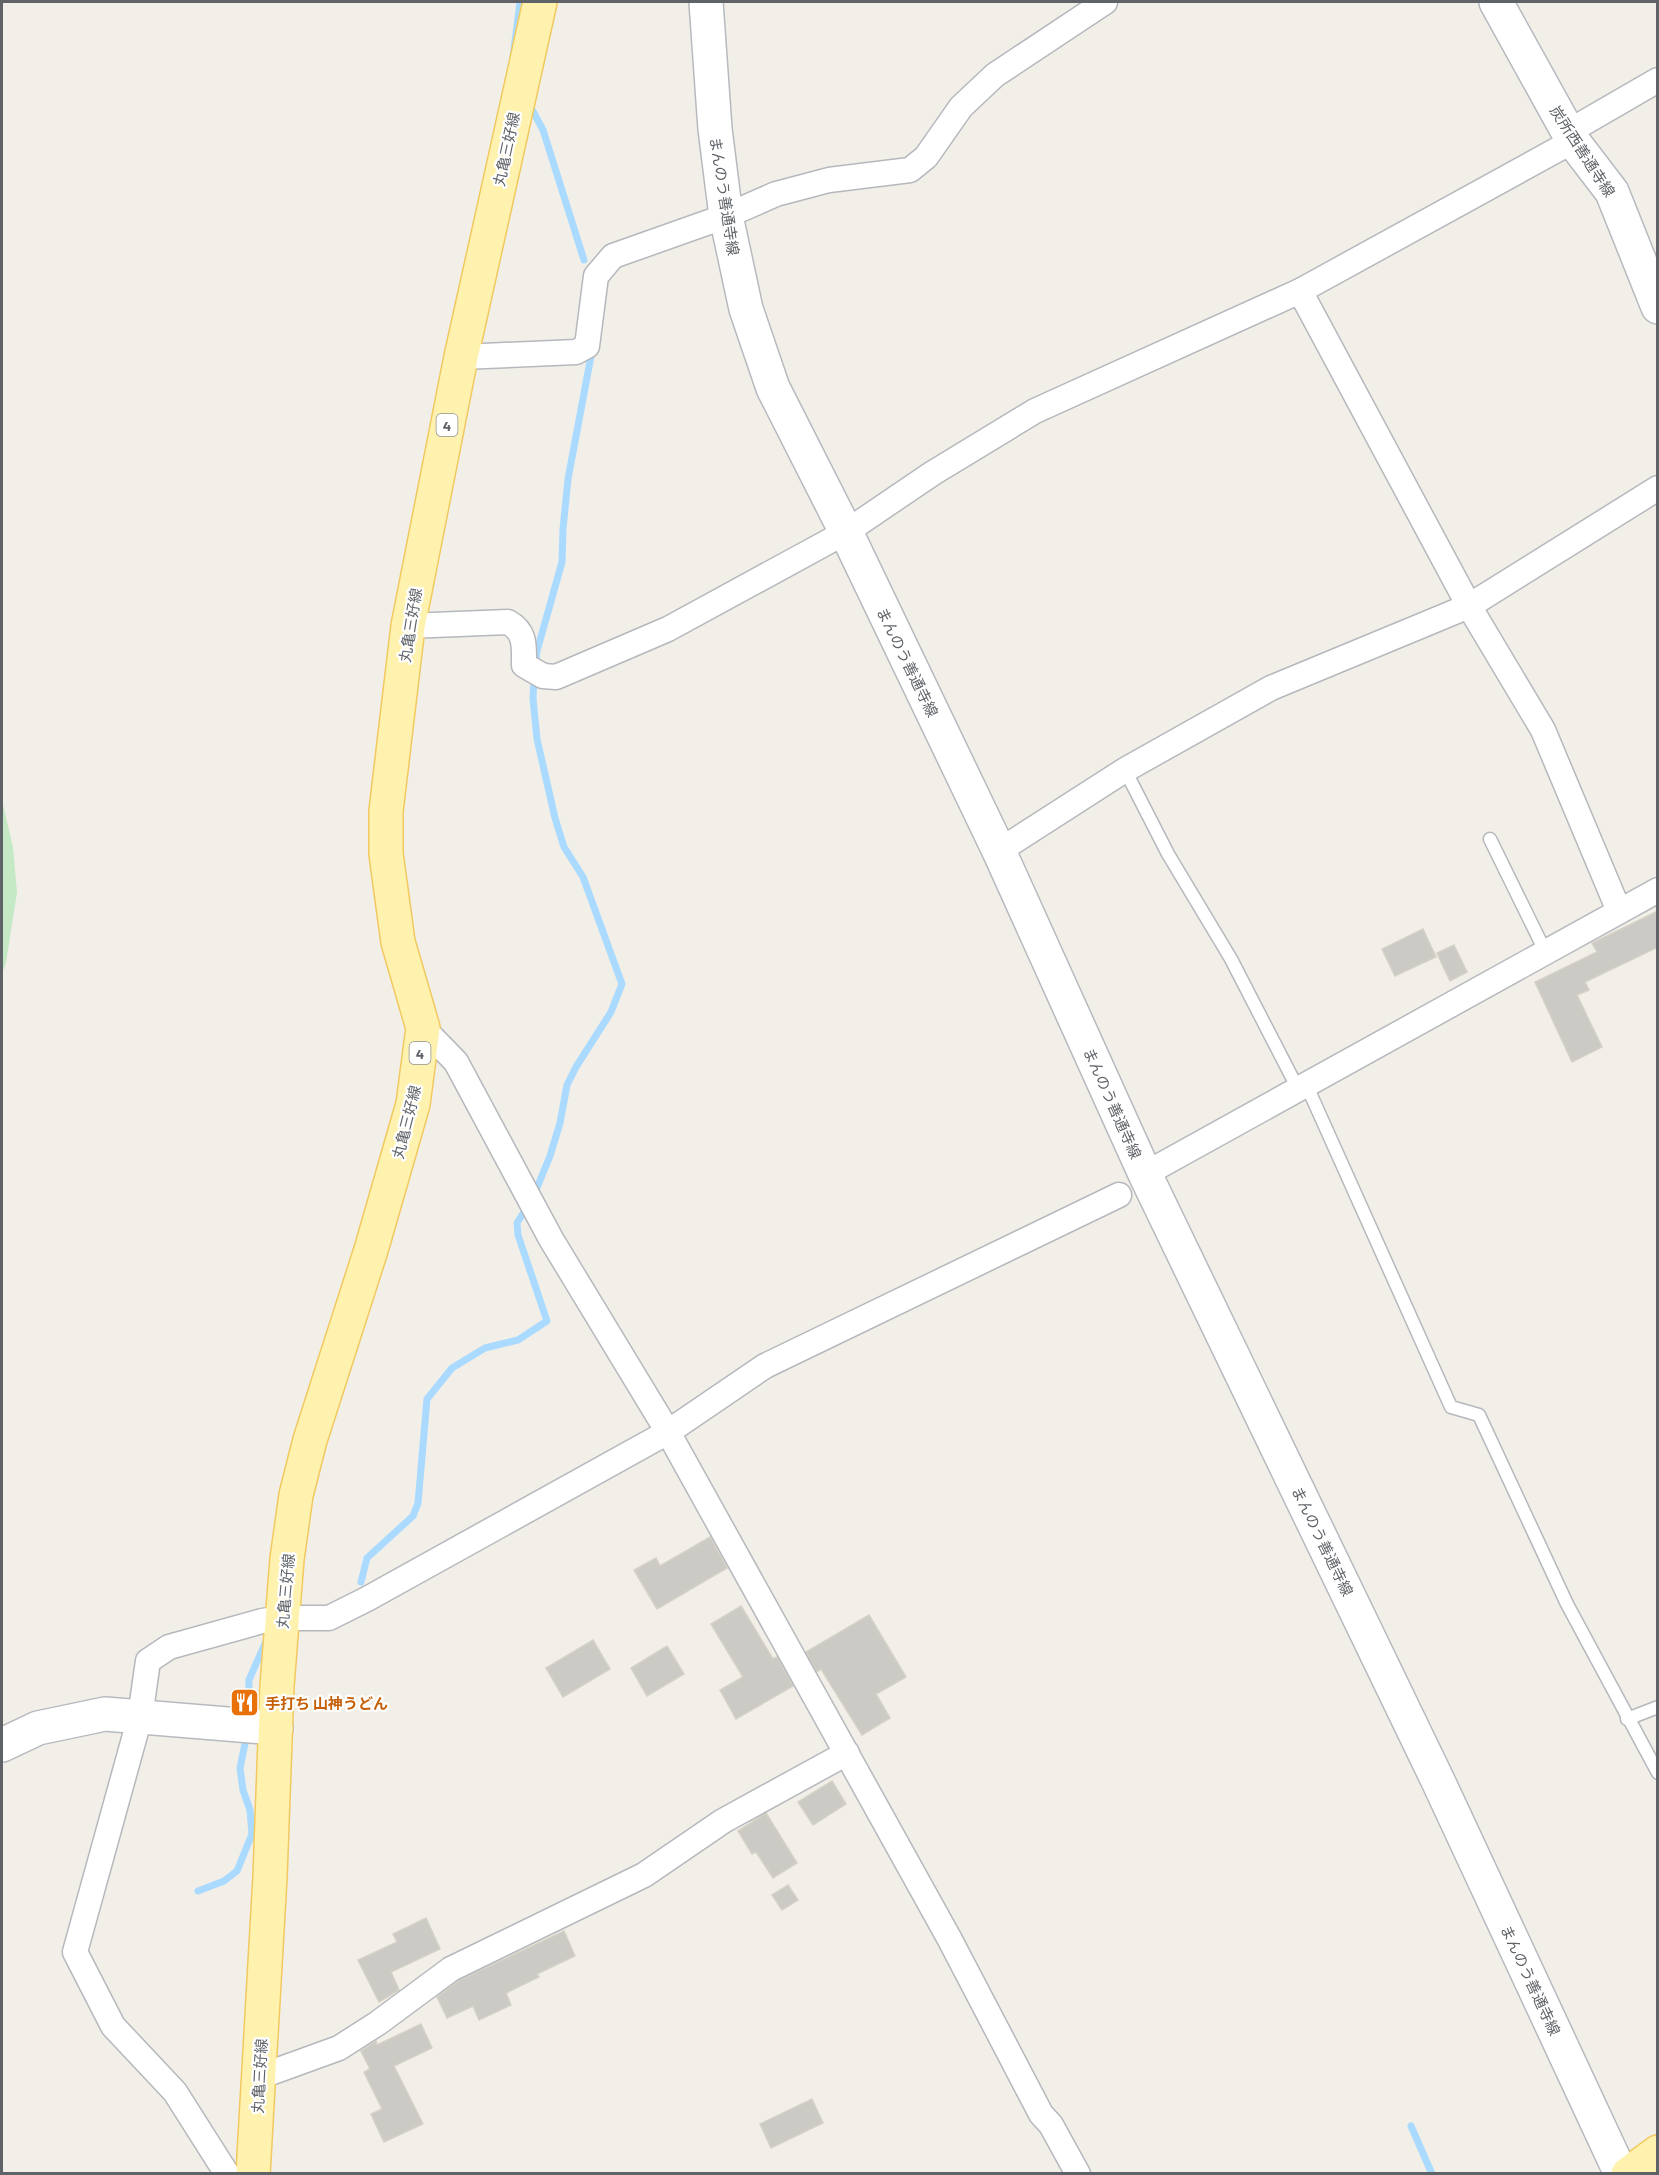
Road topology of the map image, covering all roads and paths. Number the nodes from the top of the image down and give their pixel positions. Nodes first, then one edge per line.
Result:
1 (540, 2) edge
2 (706, 2) edge
3 (1105, 2) edge
4 (1496, 2) edge
5 (1658, 80) edge
6 (1570, 136) junction
7 (726, 216) junction
8 (1300, 291) junction
9 (1658, 307) edge
10 (460, 357) junction
11 (1658, 488) edge
12 (846, 532) junction
13 (1470, 606) junction
14 (408, 626) junction
15 (1125, 770) junction
16 (1490, 839) dead end
17 (999, 851) junction
18 (1658, 890) edge
19 (1619, 911) junction
20 (1545, 951) junction
21 (423, 1028) junction
22 (1302, 1086) junction
23 (1145, 1174) junction
24 (1119, 1194) dead end
25 (668, 1432) junction
26 (283, 1618) junction
27 (1658, 1707) edge
28 (140, 1717) junction
29 (1627, 1719) junction
30 (257, 1726) junction
31 (2, 1746) edge
32 (847, 1753) junction
33 (1658, 1773) edge
34 (259, 2077) junction
35 (1658, 2152) edge
36 (227, 2174) edge
37 (253, 2174) edge
38 (1078, 2174) edge
39 (1621, 2174) edge
40 (1628, 2174) edge

1 - 10 main road, 丸亀三好線 / 4
2 - 7 main road, まんのう善通寺線
3 - 7 street
4 - 6 main road, 炭所西善通寺線
5 - 6 street
6 - 8 street
6 - 9 main road, 炭所西善通寺線
7 - 10 street
7 - 12 main road, まんのう善通寺線
8 - 12 street
8 - 13 street
10 - 14 main road, 丸亀三好線 / 4
11 - 13 street
12 - 14 street
12 - 17 main road, まんのう善通寺線
13 - 15 street
13 - 19 street
14 - 21 main road, 丸亀三好線 / 4
15 - 17 street
15 - 22 lane
16 - 20 lane
17 - 23 main road, まんのう善通寺線
18 - 19 street
19 - 20 street
20 - 22 street
21 - 25 street
21 - 26 main road, 丸亀三好線 / 4
22 - 23 street
22 - 29 lane
23 - 39 main road, まんのう善通寺線
24 - 25 street
25 - 26 street
25 - 32 street
26 - 28 street
26 - 30 main road, 丸亀三好線 / 4
27 - 29 lane
28 - 30 main road
28 - 31 main road
28 - 36 street
29 - 33 lane
30 - 34 main road, 丸亀三好線 / 4
32 - 34 street
32 - 38 street
34 - 37 main road, 丸亀三好線 / 4
35 - 40 main road

